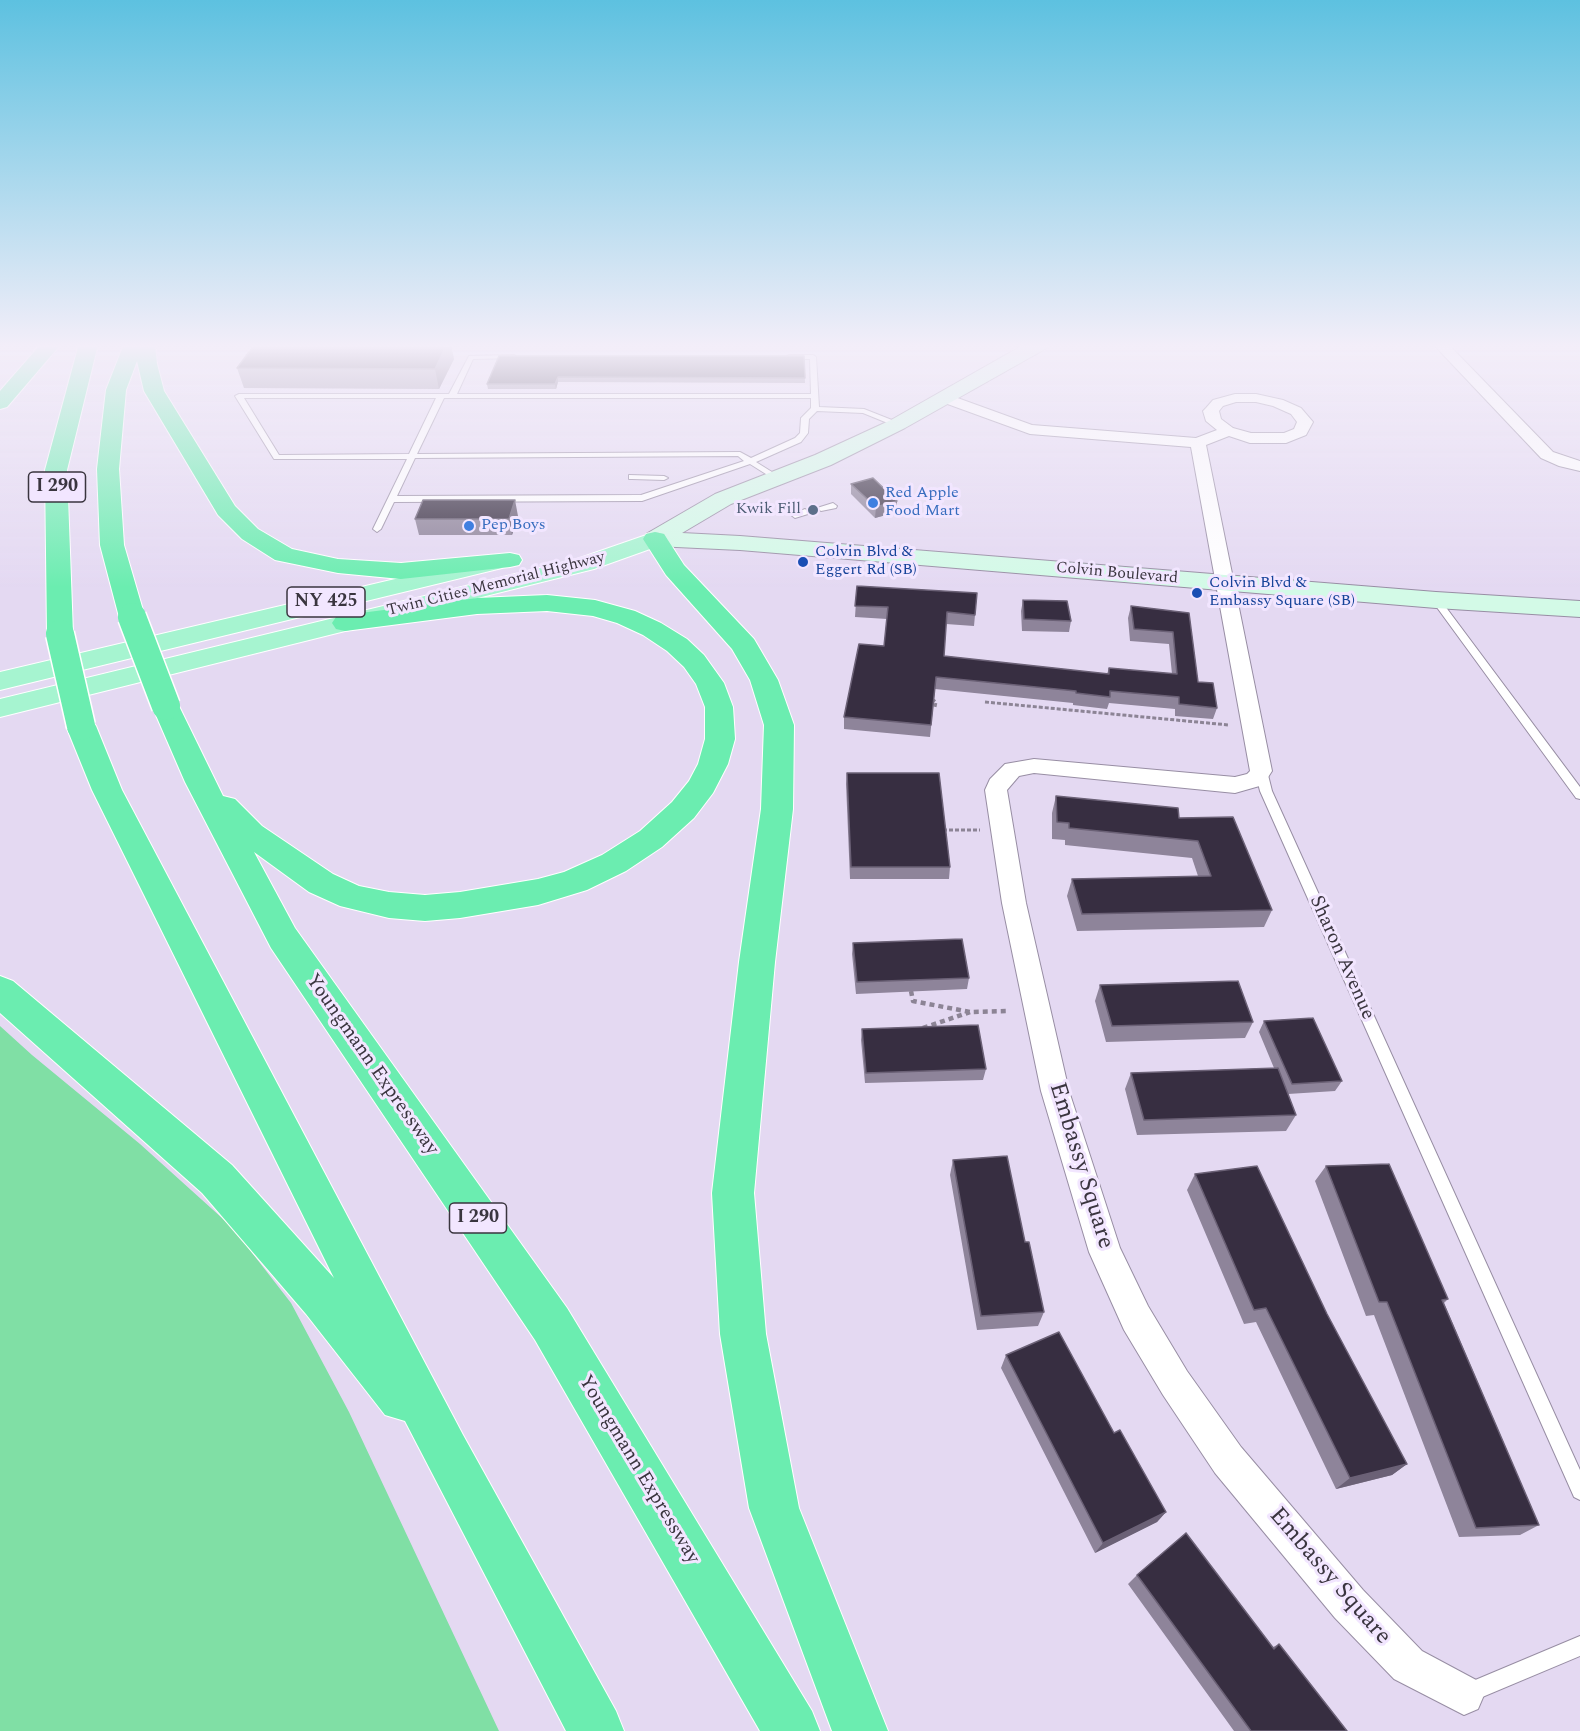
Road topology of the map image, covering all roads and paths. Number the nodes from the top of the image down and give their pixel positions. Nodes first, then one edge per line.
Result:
1 (68, 425) edge
2 (112, 425) edge
3 (175, 425) edge
4 (257, 425) edge
5 (427, 425) edge
6 (804, 425) edge
7 (896, 425) edge
8 (1018, 425) edge
9 (1220, 425) edge
10 (1304, 425) edge
11 (1518, 425) edge
12 (1228, 430) junction
13 (1198, 443) junction
14 (412, 455) junction
15 (751, 461) junction
16 (1580, 466) edge
17 (632, 477) dead end
18 (678, 477) dead end
19 (703, 477) junction
20 (664, 478) dead end
21 (777, 479) junction
22 (391, 499) junction
23 (833, 506) dead end
24 (821, 508) dead end
25 (805, 512) dead end
26 (795, 515) dead end
27 (377, 529) dead end
28 (655, 539) junction
29 (510, 560) junction
30 (1225, 582) junction
31 (1436, 600) junction
32 (1580, 609) edge
33 (345, 623) junction
34 (0, 681) edge
35 (1004, 696) edge
36 (931, 699) edge
37 (985, 702) dead end
38 (1003, 703) junction
39 (935, 707) edge
40 (0, 708) edge
41 (1233, 725) dead end
42 (1261, 771) junction
43 (200, 782) junction
44 (1580, 795) edge
45 (941, 830) edge
46 (980, 831) dead end
47 (0, 991) edge
48 (911, 992) edge
49 (1010, 1011) dead end
50 (970, 1012) junction
51 (918, 1029) edge
52 (446, 1452) junction
53 (1580, 1491) edge
54 (1580, 1646) edge
55 (1464, 1695) joint
56 (596, 1731) edge
57 (792, 1731) edge
58 (860, 1731) edge

1 - 52 highway, I 290, bridge
2 - 43 highway, Youngmann Expressway / I 290, bridge
3 - 29 highway
4 - 14 lane
5 - 14 lane
6 - 15 lane
7 - 21 street
8 - 13 street
9 - 12 street
10 - 12 street
11 - 16 street
12 - 13 street
13 - 30 street, Sharon Avenue
14 - 15 lane
14 - 22 lane
15 - 19 lane
15 - 21 lane
17 - 20 lane
18 - 19 lane
19 - 22 lane
21 - 28 street
22 - 27 lane
23 - 24 lane
25 - 26 lane
28 - 29 main road, Twin Cities Memorial Highway / NY 425
28 - 30 street, Colvin Boulevard
28 - 33 main road, Twin Cities Memorial Highway
28 - 58 highway
29 - 34 main road, Twin Cities Memorial Highway / NY 425
30 - 31 street, Colvin Boulevard
30 - 42 street, Sharon Avenue
31 - 32 street, Colvin Boulevard
31 - 44 lane
33 - 40 main road, Twin Cities Memorial Highway / NY 425
33 - 43 highway
35 - 38 path
36 - 39 path
37 - 38 path
38 - 41 path
42 - 53 lane, Sharon Avenue
42 - 55 street, Embassy Square
43 - 57 highway, Youngmann Expressway / I 290
45 - 46 path
47 - 52 highway
48 - 50 path
49 - 50 path
50 - 51 path
52 - 56 highway, I 290
54 - 55 lane

